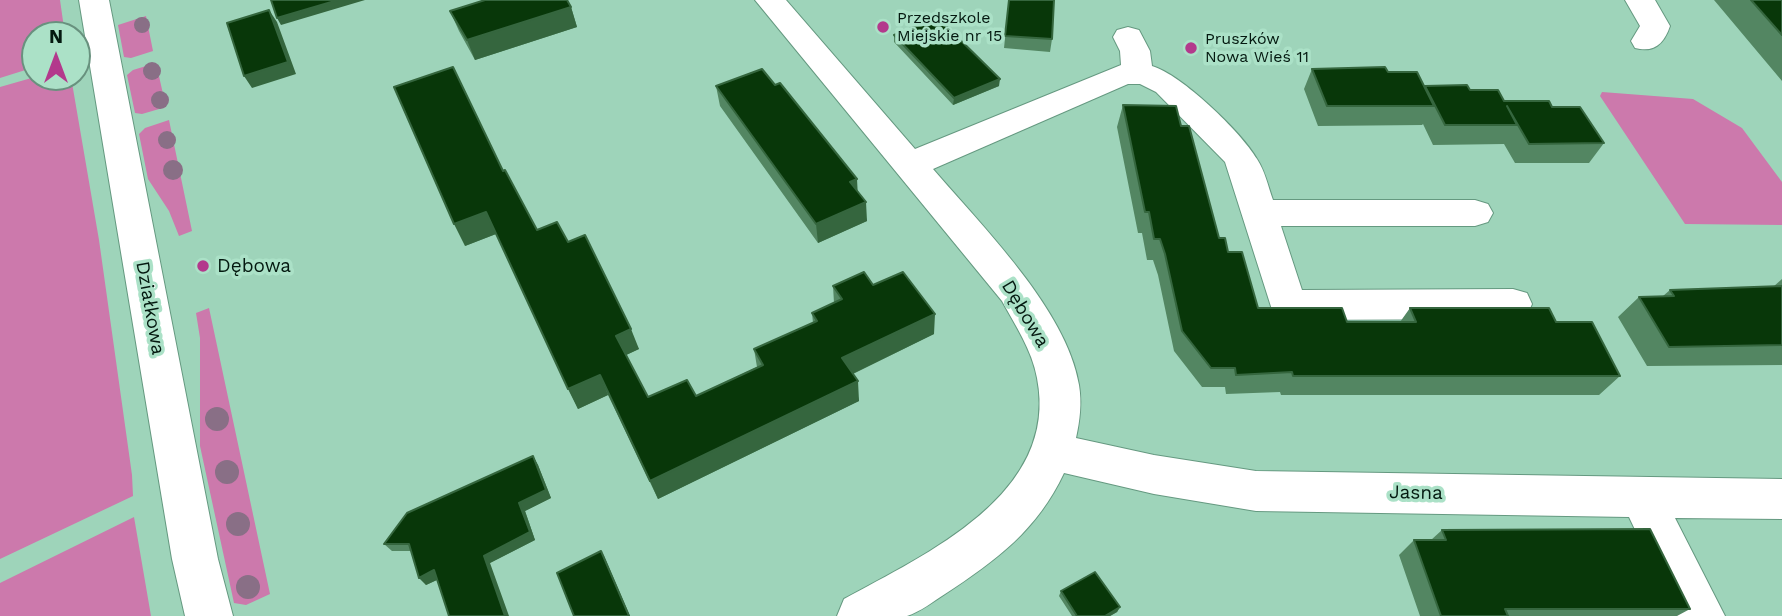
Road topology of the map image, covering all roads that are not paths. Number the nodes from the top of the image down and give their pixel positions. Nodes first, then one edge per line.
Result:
1 (94, 0) edge
2 (770, 0) edge
3 (1640, 0) edge
4 (1128, 37) dead end
5 (1646, 41) dead end
6 (1137, 73) junction
7 (909, 164) junction
8 (1259, 212) junction
9 (1475, 214) dead end
10 (1513, 304) dead end
11 (1054, 450) junction
12 (1642, 498) junction
13 (1782, 499) edge
14 (209, 616) edge
15 (861, 616) edge
16 (1702, 616) edge

1 - 14 street, Działkowa
2 - 7 street, Dębowa
3 - 5 street
4 - 6 street
6 - 7 street
6 - 8 street
7 - 11 street, Dębowa
8 - 9 street
8 - 10 street
11 - 12 street, Jasna
11 - 15 street, Dębowa
12 - 13 street, Jasna
12 - 16 street

